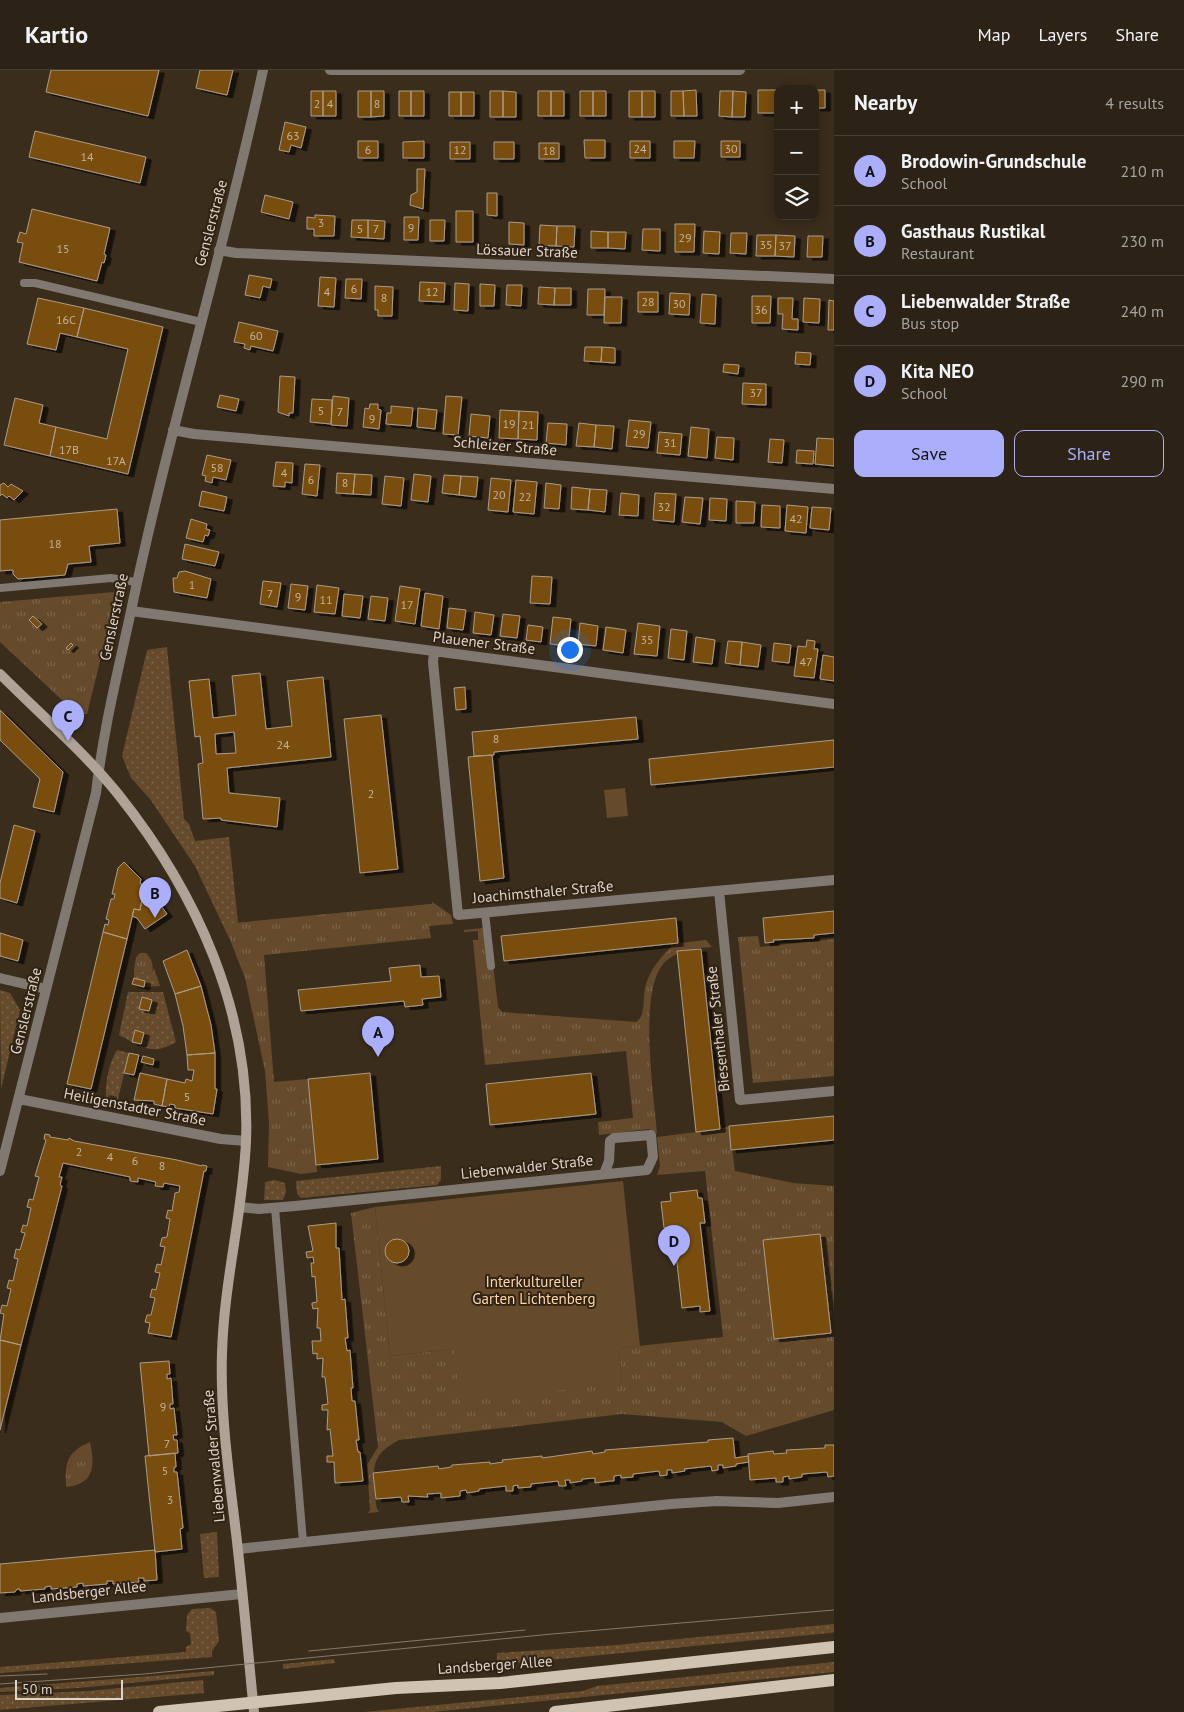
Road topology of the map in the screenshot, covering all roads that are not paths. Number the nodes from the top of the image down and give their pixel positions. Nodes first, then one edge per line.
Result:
1 (263, 70) edge
2 (330, 70) edge
3 (740, 70) edge
4 (219, 250) junction
5 (834, 279) edge
6 (24, 283) dead end
7 (201, 322) junction
8 (173, 430) junction
9 (834, 489) edge
10 (136, 582) junction
11 (0, 588) edge
12 (131, 612) junction
13 (434, 652) junction
14 (0, 674) edge
15 (834, 704) edge
16 (98, 773) junction
17 (834, 880) edge
18 (719, 891) junction
19 (485, 913) junction
20 (491, 966) dead end
21 (0, 978) edge
22 (46, 989) junction
23 (834, 1091) edge
24 (19, 1100) junction
25 (246, 1142) junction
26 (0, 1171) edge
27 (604, 1174) junction
28 (240, 1208) junction
29 (275, 1208) junction
30 (834, 1497) edge
31 (303, 1542) junction
32 (238, 1549) junction
33 (242, 1594) junction
34 (0, 1618) edge
35 (834, 1648) edge
36 (834, 1680) edge
37 (254, 1707) edge
38 (159, 1712) edge
39 (555, 1712) edge

1 - 4 street, Genslerstraße
2 - 3 street
4 - 5 street, Lössauer Straße
4 - 7 street, Genslerstraße
6 - 7 lane
7 - 8 street, Genslerstraße
8 - 9 street, Schleizer Straße
8 - 10 street, Genslerstraße
10 - 11 lane
10 - 12 street, Genslerstraße
12 - 13 street, Plauener Straße
12 - 16 street, Genslerstraße
13 - 15 street, Plauener Straße
13 - 19 street, Joachimsthaler Straße
14 - 16 street, Liebenwalder Straße
16 - 22 street, Genslerstraße
16 - 25 street, Liebenwalder Straße
17 - 18 street, Joachimsthaler Straße
18 - 19 street, Joachimsthaler Straße
18 - 23 street, Biesenthaler Straße
19 - 20 lane
21 - 22 street
22 - 24 street, Genslerstraße
24 - 25 street, Heiligenstadter Straße
24 - 26 street, Genslerstraße
25 - 28 street, Liebenwalder Straße
27 - 27 street, Liebenwalder Straße
27 - 29 street, Liebenwalder Straße
28 - 29 street, Liebenwalder Straße
28 - 32 street, Liebenwalder Straße
29 - 31 lane
30 - 31 street
31 - 32 street
32 - 33 street, Liebenwalder Straße
33 - 34 street, Landsberger Allee
33 - 37 street, Liebenwalder Straße
35 - 37 main road, Landsberger Allee
36 - 39 main road
37 - 38 main road, Landsberger Allee

